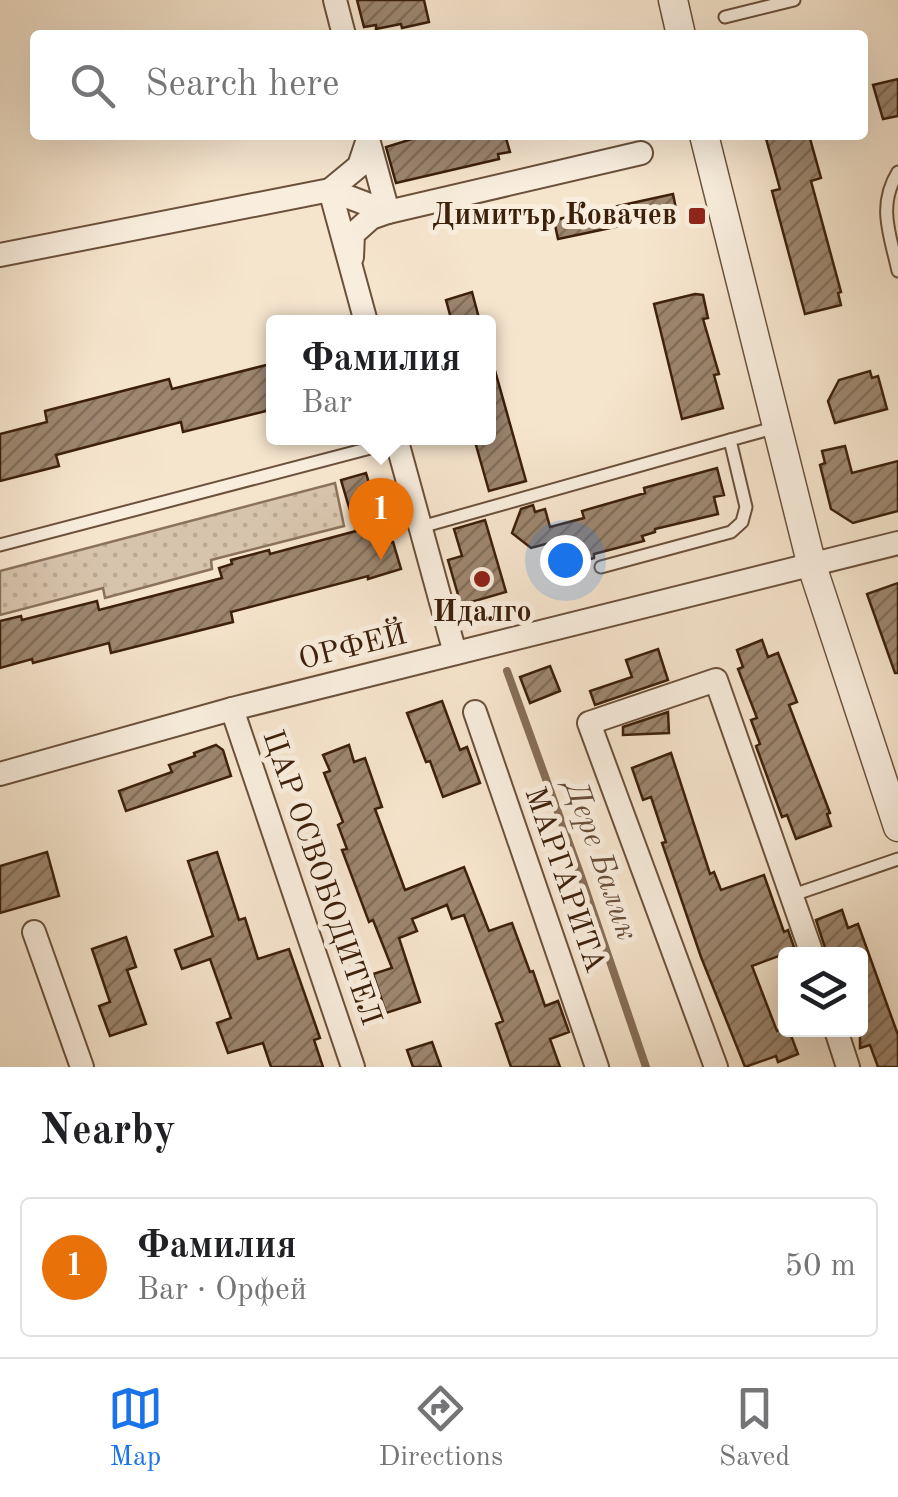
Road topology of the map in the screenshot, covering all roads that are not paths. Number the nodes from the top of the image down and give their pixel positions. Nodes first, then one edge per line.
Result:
1 (336, 0) edge
2 (673, 0) edge
3 (794, 0) edge
4 (725, 17) dead end
5 (343, 30) edge
6 (680, 30) edge
7 (366, 140) edge
8 (368, 140) edge
9 (705, 140) edge
10 (640, 154) dead end
11 (898, 172) edge
12 (330, 190) junction
13 (388, 212) junction
14 (0, 255) edge
15 (351, 266) junction
16 (898, 271) edge
17 (364, 315) edge
18 (777, 427) junction
19 (730, 440) junction
20 (375, 445) edge
21 (399, 445) edge
22 (421, 527) junction
23 (898, 543) edge
24 (0, 546) edge
25 (812, 566) junction
26 (601, 567) dead end
27 (455, 653) junction
28 (232, 709) junction
29 (475, 712) dead end
30 (0, 774) edge
31 (898, 827) edge
32 (898, 858) edge
33 (793, 895) junction
34 (34, 932) dead end
35 (810, 947) edge
36 (838, 1037) edge
37 (82, 1067) edge
38 (353, 1067) edge
39 (597, 1067) edge
40 (716, 1067) edge
41 (848, 1067) edge

1 - 5 street
2 - 6 street
3 - 4 lane
7 - 12 street
8 - 13 street
9 - 18 street
10 - 13 street
11 - 16 lane
12 - 13 street
12 - 14 street
12 - 15 street
13 - 15 street
15 - 17 street
18 - 19 lane
18 - 25 street
19 - 22 lane
19 - 26 lane
20 - 24 lane
21 - 22 street
22 - 27 street
23 - 25 street, ОРФЕЙ
25 - 27 street, ОРФЕЙ
25 - 31 street
27 - 28 street, ОРФЕЙ
28 - 30 street, ОРФЕЙ
28 - 38 street, ЦАР ОСВОБОДИТЕЛ
29 - 39 street, МАРГАРИТА
32 - 33 lane
33 - 35 street
33 - 40 street
34 - 37 street
36 - 41 street

